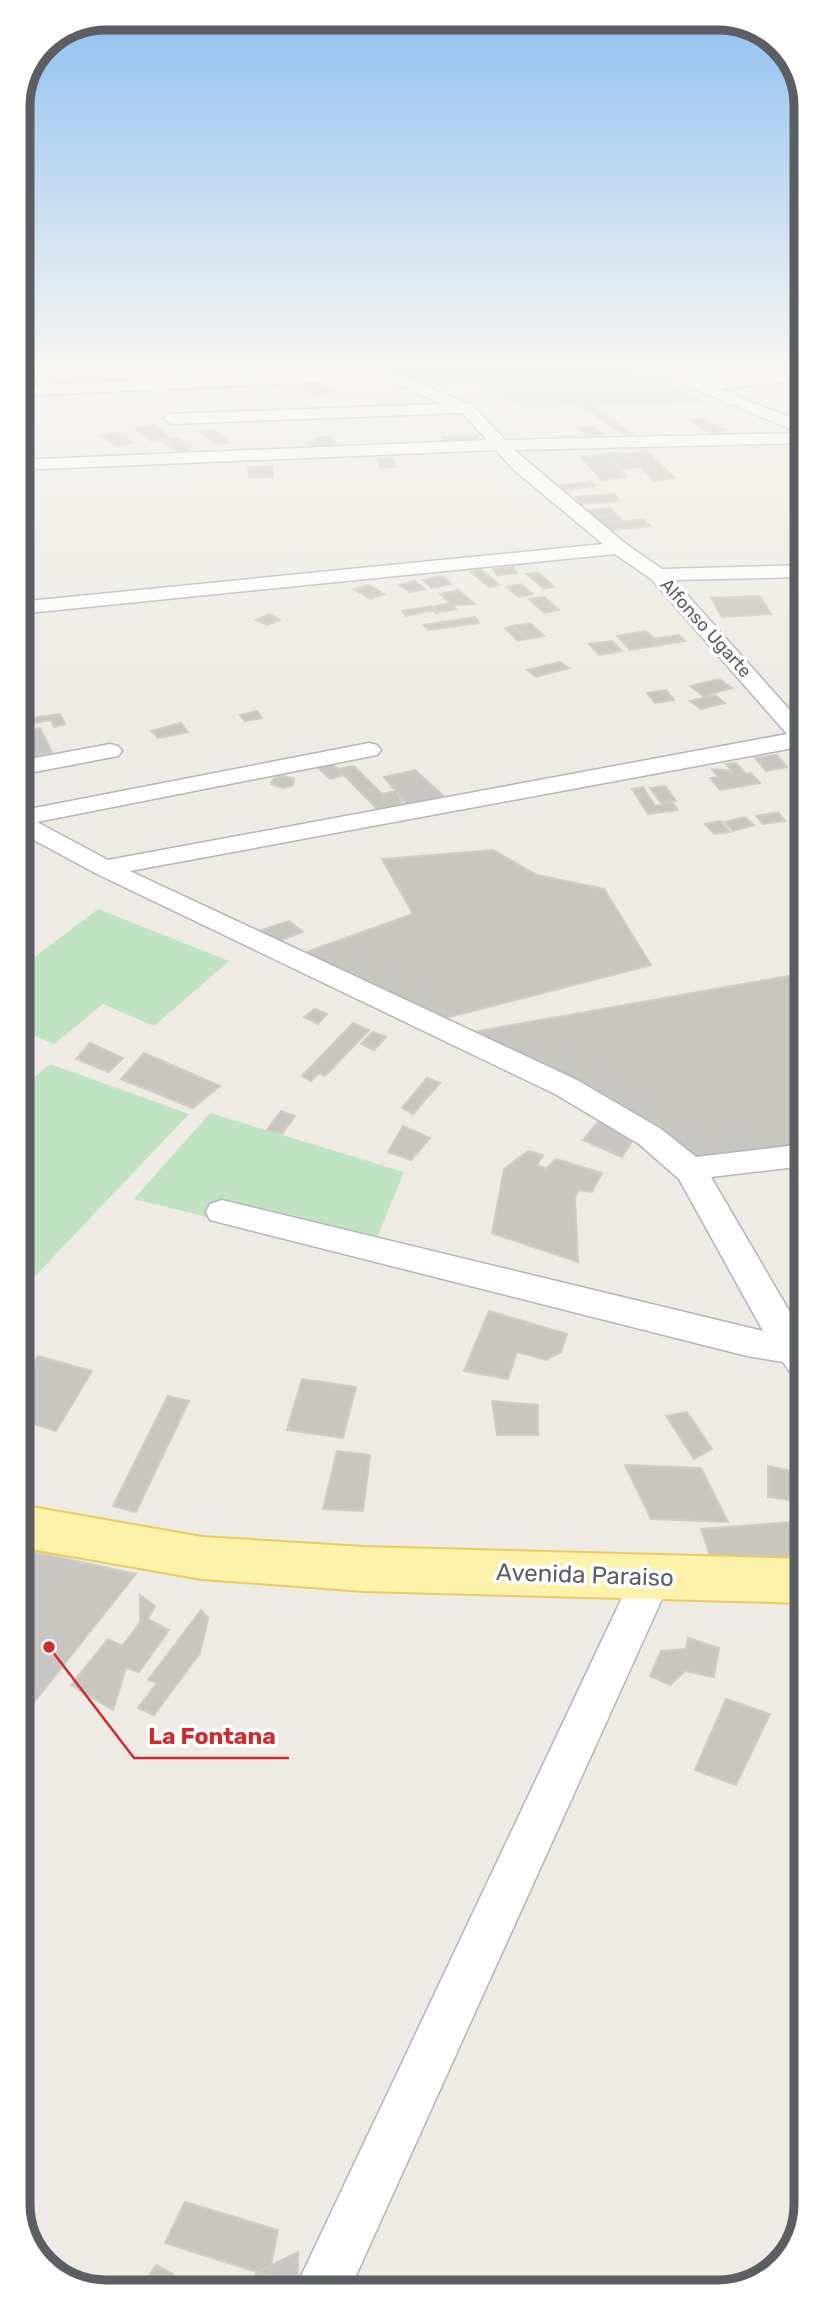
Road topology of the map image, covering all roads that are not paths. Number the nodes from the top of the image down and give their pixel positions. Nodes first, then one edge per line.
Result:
1 (528, 473) edge
2 (619, 548) junction
3 (794, 571) edge
4 (658, 575) junction
5 (30, 607) edge
6 (794, 728) edge
7 (794, 741) edge
8 (369, 750) dead end
9 (110, 751) dead end
10 (30, 766) edge
11 (30, 818) edge
12 (30, 826) edge
13 (104, 868) junction
14 (794, 1156) edge
15 (689, 1169) junction
16 (222, 1212) dead end
17 (794, 1349) edge
18 (794, 1356) edge
19 (30, 1528) edge
20 (652, 1577) junction
21 (794, 1581) edge
22 (326, 2280) edge

1 - 2 street, Alfonso Ugarte
2 - 4 street, Alfonso Ugarte
2 - 5 street
3 - 4 street
4 - 6 street, Alfonso Ugarte
7 - 13 street
8 - 11 street
9 - 10 street
12 - 13 street
13 - 15 street
14 - 15 street
15 - 17 street
16 - 18 street
19 - 20 main road, Avenida Paraiso
20 - 21 main road, Avenida Paraiso
20 - 22 street

